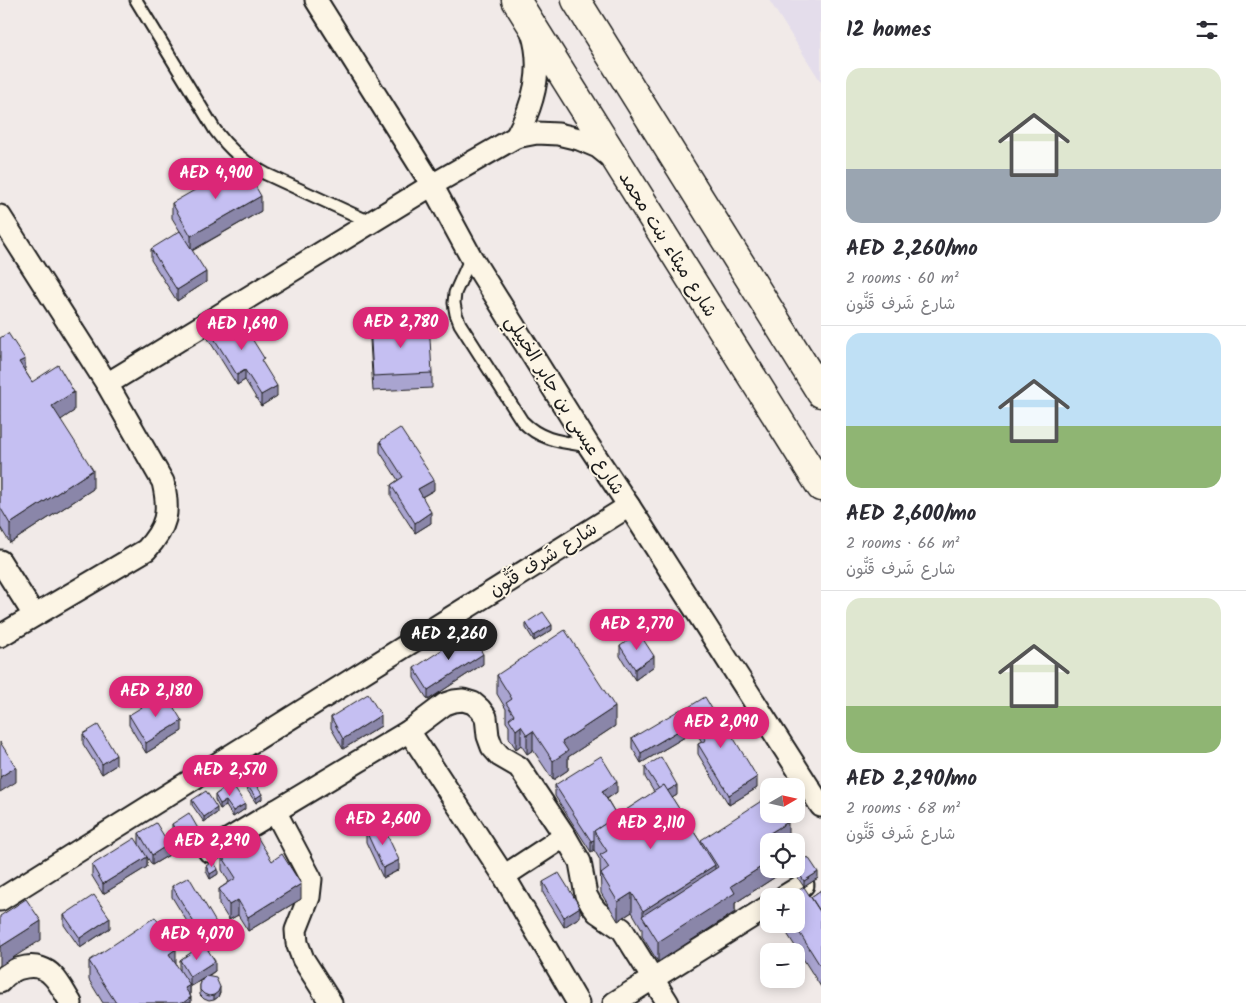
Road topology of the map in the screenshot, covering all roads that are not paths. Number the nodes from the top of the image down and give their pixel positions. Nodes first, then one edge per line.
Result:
1 (136, 0) edge
2 (316, 0) edge
3 (576, 0) edge
4 (521, 9) edge
5 (516, 137) junction
6 (615, 160) junction
7 (432, 185) junction
8 (0, 216) edge
9 (370, 222) junction
10 (472, 257) junction
11 (107, 384) junction
12 (821, 393) edge
13 (589, 446) junction
14 (821, 487) edge
15 (629, 506) junction
16 (0, 561) edge
17 (34, 615) junction
18 (0, 636) edge
19 (409, 731) junction
20 (821, 806) edge
21 (275, 811) junction
22 (565, 836) junction
23 (209, 852) dead end
24 (504, 876) junction
25 (814, 878) edge
26 (798, 888) edge
27 (0, 900) edge
28 (760, 912) edge
29 (653, 979) junction
30 (0, 982) edge
31 (71, 1003) edge
32 (331, 1003) edge
33 (578, 1003) edge
34 (614, 1003) edge
35 (668, 1003) edge

1 - 9 lane
2 - 7 street, شارع عيسى بن جابر الخييلي
3 - 12 main road
4 - 5 street
4 - 6 main road, شارع ميثاء بنت محمد
5 - 6 street
5 - 7 street
6 - 14 main road, شارع ميثاء بنت محمد
7 - 9 street
7 - 10 street, شارع عيسى بن جابر الخييلي
8 - 11 street
9 - 11 street
10 - 13 street, شارع عيسى بن جابر الخييلي
10 - 13 lane
11 - 17 street
13 - 15 street, شارع عيسى بن جابر الخييلي
15 - 20 street, شارع عيسى بن جابر الخييلي
15 - 27 street, شارع شَرف قَنُّون
16 - 17 street
17 - 18 street
19 - 21 street
19 - 22 street
19 - 24 street
21 - 23 street
21 - 32 street
22 - 24 street
22 - 29 street
24 - 33 street
25 - 26 street
28 - 29 street
29 - 34 street
29 - 35 street
30 - 31 street

